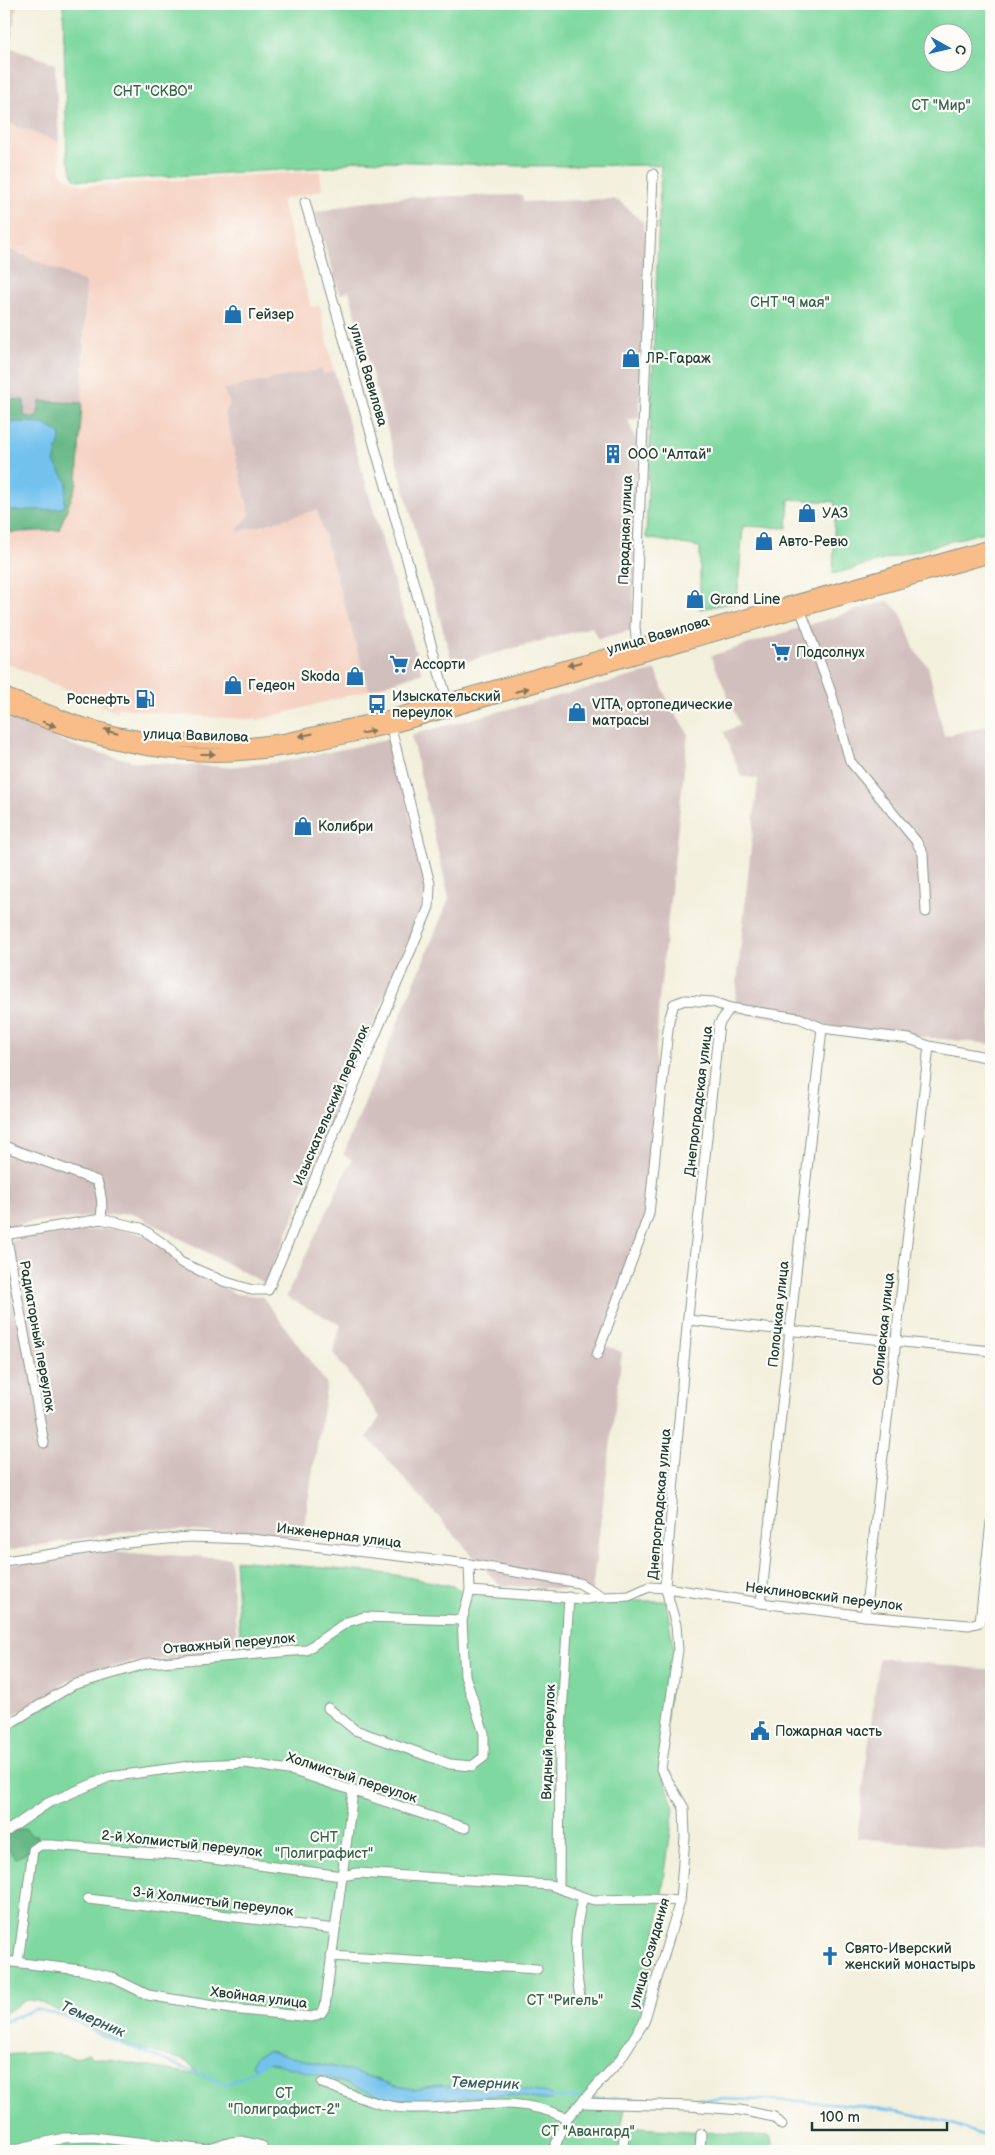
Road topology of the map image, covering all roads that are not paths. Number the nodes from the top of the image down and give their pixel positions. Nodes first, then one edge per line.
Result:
1 (653, 174) dead end
2 (305, 202) dead end
3 (991, 546) edge
4 (991, 556) edge
5 (801, 611) junction
6 (637, 647) junction
7 (4, 694) edge
8 (447, 700) junction
9 (4, 706) edge
10 (390, 722) junction
11 (926, 912) dead end
12 (730, 1008) junction
13 (822, 1028) junction
14 (929, 1046) junction
15 (991, 1058) edge
16 (4, 1146) edge
17 (101, 1219) junction
18 (5, 1235) edge
19 (268, 1290) joint
20 (688, 1320) junction
21 (790, 1331) junction
22 (895, 1342) junction
23 (991, 1352) edge
24 (597, 1355) dead end
25 (44, 1443) dead end
26 (991, 1522) edge
27 (4, 1562) edge
28 (470, 1564) junction
29 (666, 1588) junction
30 (470, 1591) junction
31 (569, 1597) junction
32 (603, 1597) junction
33 (761, 1603) junction
34 (865, 1616) junction
35 (462, 1620) junction
36 (328, 1708) dead end
37 (4, 1727) edge
38 (353, 1792) junction
39 (465, 1828) dead end
40 (4, 1832) edge
41 (342, 1876) junction
42 (559, 1888) junction
43 (582, 1898) junction
44 (88, 1899) dead end
45 (680, 1901) junction
46 (335, 1930) junction
47 (331, 1956) junction
48 (4, 1961) edge
49 (18, 1962) junction
50 (537, 1970) dead end
51 (580, 1997) dead end
52 (322, 2083) dead end
53 (582, 2103) junction
54 (567, 2118) junction
55 (782, 2125) dead end
56 (625, 2132) dead end
57 (701, 2134) dead end
58 (262, 2146) dead end
59 (7, 2151) edge
60 (208, 2151) edge
61 (553, 2151) edge
62 (622, 2151) edge
63 (700, 2151) edge

1 - 6 street, Парадная улица
2 - 8 street, улица Вавилова
3 - 6 main road, улица Вавилова
4 - 5 main road, улица Вавилова
10 -> 5 main road, улица Вавилова
5 - 11 street
6 -> 8 main road, улица Вавилова
10 -> 7 main road, улица Вавилова
8 - 10 main road, улица Вавилова
9 -> 10 main road, улица Вавилова
10 - 19 street, Изыскательский переулок
12 - 13 street
12 - 20 street, Днепроградская улица
12 - 24 street
13 - 14 street
13 - 21 street, Полоцкая улица
14 - 15 street
14 - 22 street, Обливская улица
16 - 17 street
17 - 18 street, Радиаторный переулок
17 - 19 street, Радиаторный переулок
18 - 25 street, Радиаторный переулок
20 - 21 street
20 - 29 street, Днепроградская улица
21 - 22 street
21 - 33 street, Полоцкая улица
22 - 23 street
22 - 34 street, Обливская улица
26 - 34 street, Неклиновский переулок
27 - 28 street, Инженерная улица
28 - 30 street
28 - 32 street, Инженерная улица
29 - 32 street
29 - 33 street, Неклиновский переулок
29 - 45 street, улица Созидания
30 - 31 street
30 - 35 street
31 - 32 street
31 - 42 street, Видный переулок
33 - 34 street, Неклиновский переулок
35 - 36 street
35 - 37 street, Отважный переулок
38 - 39 street, Холмистый переулок
38 - 40 street, Холмистый переулок
38 - 41 street, Хвойная улица
41 - 42 street, 2-й Холмистый переулок
41 - 46 street, Хвойная улица
41 - 49 street, 2-й Холмистый переулок
42 - 43 street, 2-й Холмистый переулок
43 - 45 street, 2-й Холмистый переулок
43 - 51 street
44 - 46 street, 3-й Холмистый переулок
45 - 53 street, улица Созидания
46 - 47 street, Хвойная улица
47 - 49 street, Хвойная улица
47 - 50 street
48 - 49 street, Хвойная улица
52 - 54 street
53 - 54 street, улица Созидания
53 - 55 street
54 - 61 street
56 - 62 street
57 - 63 street
58 - 60 street
59 - 60 street

